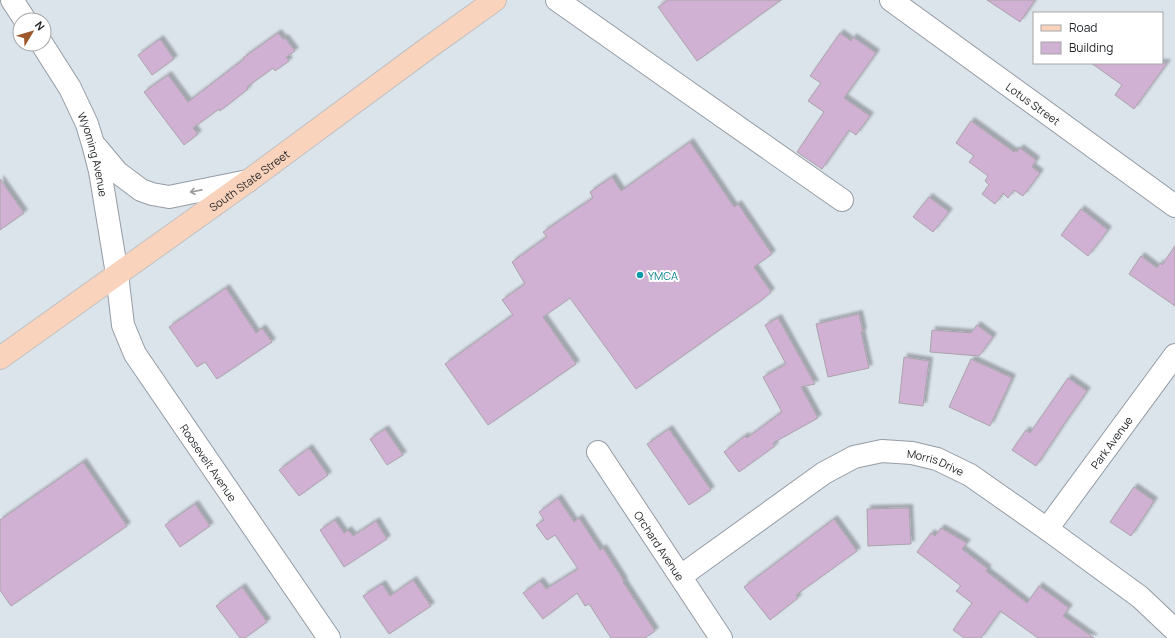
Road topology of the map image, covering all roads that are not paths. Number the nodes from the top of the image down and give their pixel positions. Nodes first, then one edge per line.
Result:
1 (12, 0) edge
2 (495, 0) edge
3 (557, 0) edge
4 (891, 0) edge
5 (20, 12) edge
6 (47, 52) edge
7 (93, 144) junction
8 (248, 181) junction
9 (842, 200) dead end
10 (1175, 206) edge
11 (117, 274) junction
12 (1175, 355) edge
13 (0, 358) edge
14 (598, 452) dead end
15 (1047, 529) junction
16 (681, 576) junction
17 (1175, 630) edge
18 (329, 638) edge
19 (721, 638) edge

1 - 5 street
2 - 8 main road, South State Street
3 - 9 street
4 - 10 street, Lotus Street
6 - 7 street, Wyoming Avenue
8 -> 7 street
7 - 11 street, Wyoming Avenue
8 - 11 main road, South State Street
11 - 13 main road, South State Street
11 - 18 street, Roosevelt Avenue
12 - 15 street, Park Avenue
14 - 16 street, Orchard Avenue
15 - 16 street, Morris Drive
15 - 17 street, Morris Drive
16 - 19 street, Orchard Avenue

